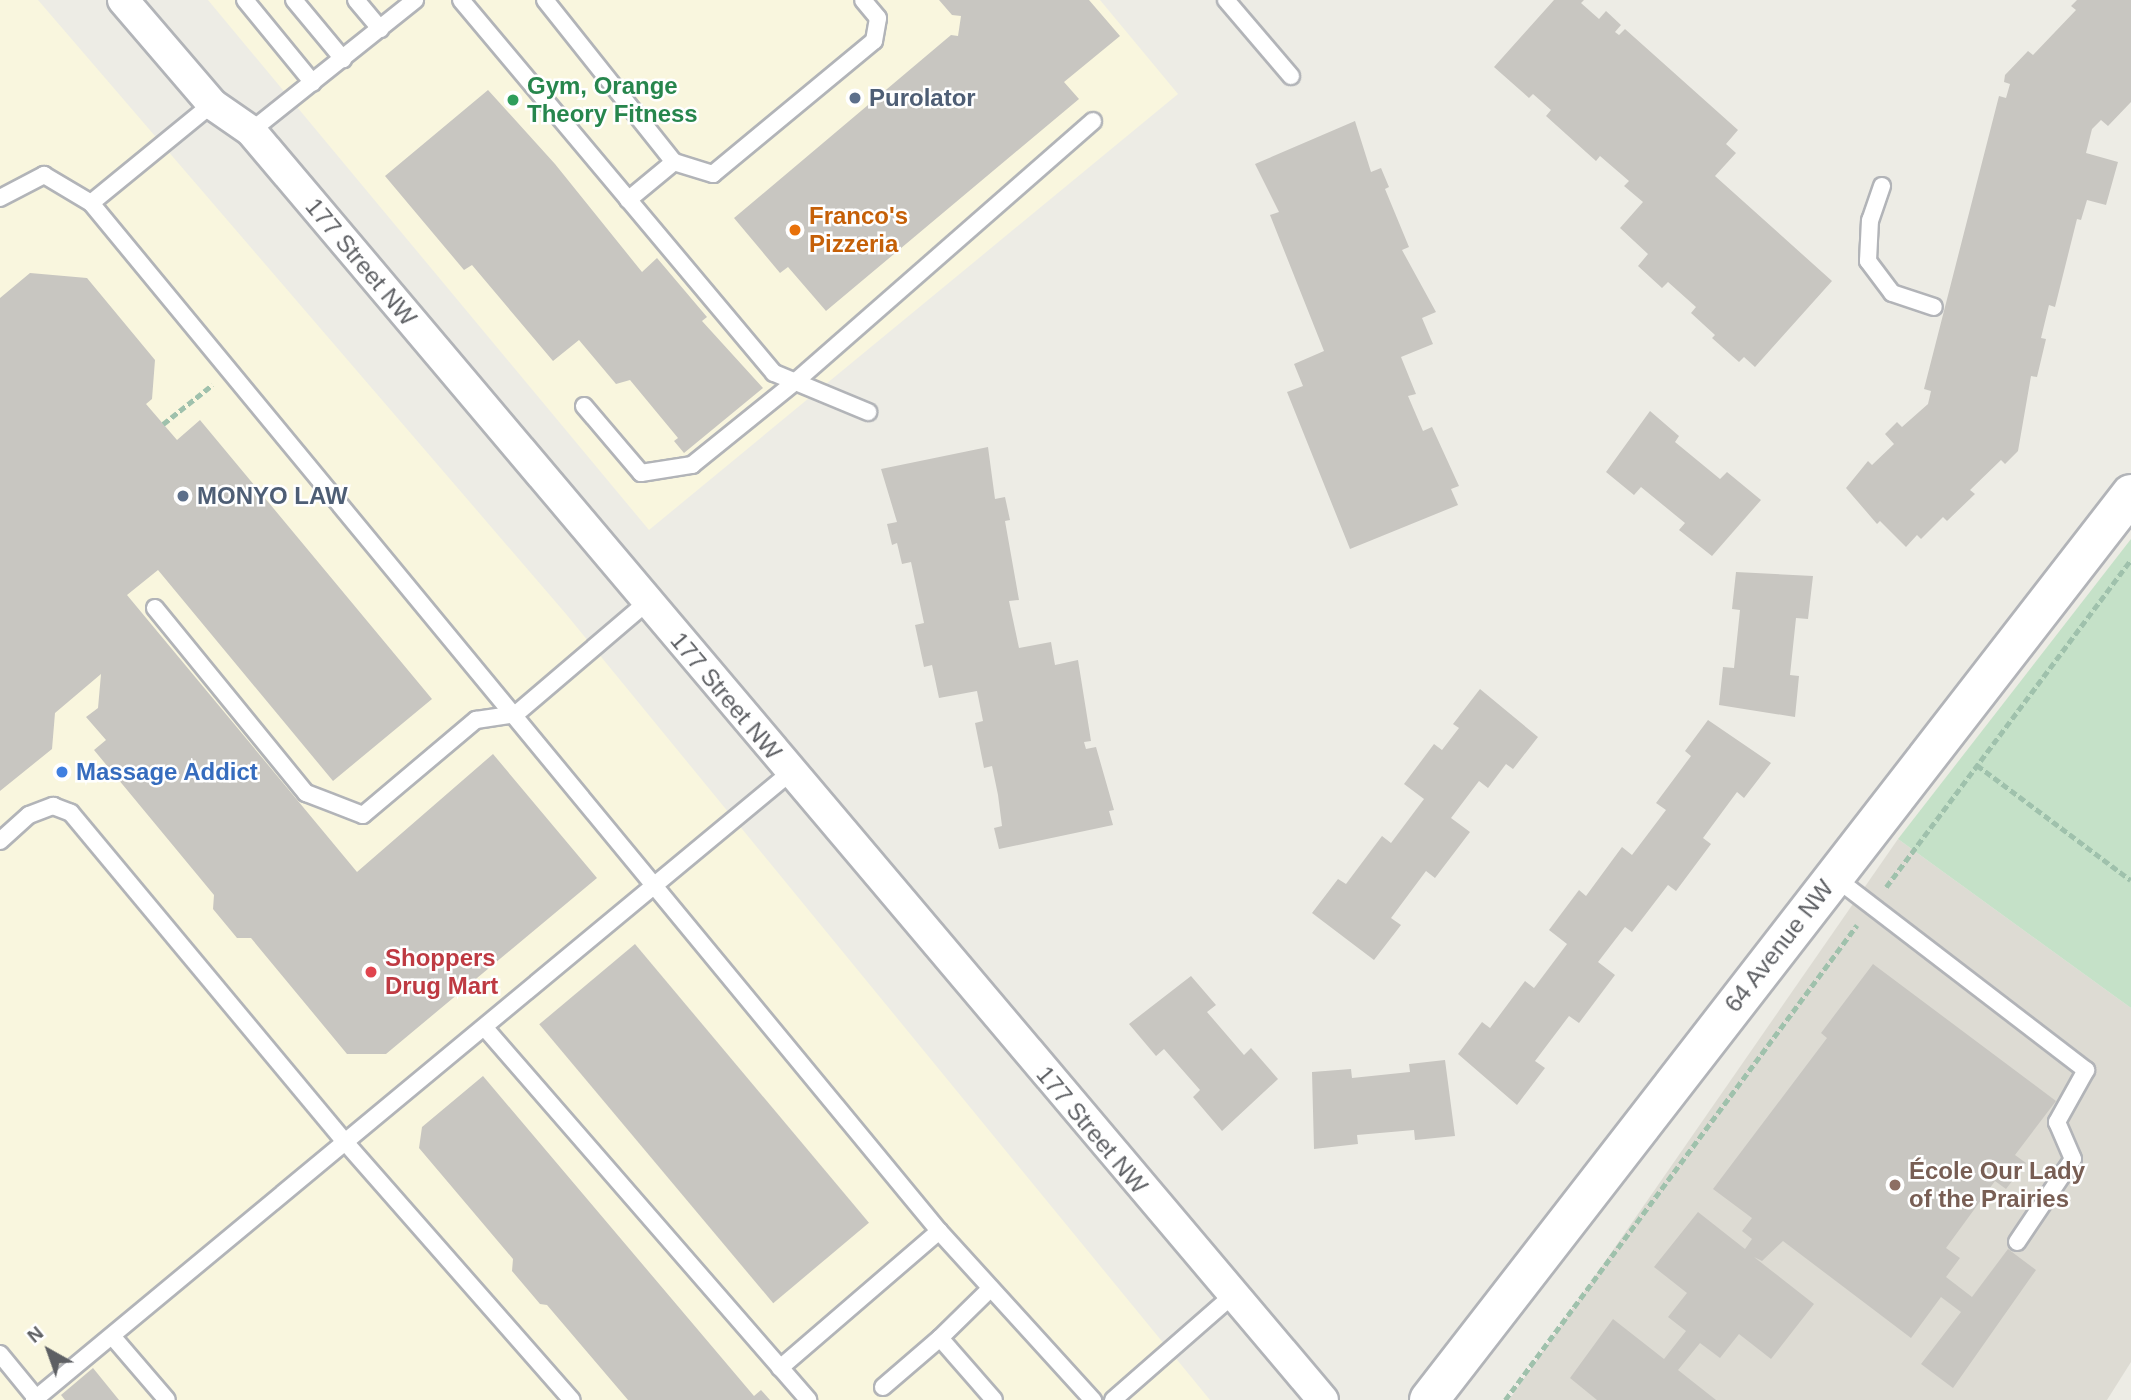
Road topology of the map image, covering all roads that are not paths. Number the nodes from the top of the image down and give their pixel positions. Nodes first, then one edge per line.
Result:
1 (123, 0) edge
2 (245, 0) edge
3 (294, 0) edge
4 (356, 0) edge
5 (415, 0) edge
6 (461, 0) edge
7 (545, 0) edge
8 (863, 0) edge
9 (1226, 0) edge
10 (380, 29) junction
11 (343, 59) junction
12 (1291, 76) dead end
13 (313, 83) junction
14 (212, 104) junction
15 (1093, 121) dead end
16 (251, 131) junction
17 (674, 162) junction
18 (1882, 186) dead end
19 (0, 198) edge
20 (628, 200) junction
21 (91, 203) junction
22 (1934, 307) dead end
23 (795, 382) junction
24 (584, 406) dead end
25 (867, 412) dead end
26 (2131, 495) edge
27 (647, 602) junction
28 (155, 608) dead end
29 (516, 714) junction
30 (790, 772) junction
31 (0, 841) edge
32 (1833, 876) junction
33 (657, 886) junction
34 (485, 1028) junction
35 (346, 1143) junction
36 (939, 1231) junction
37 (2017, 1242) dead end
38 (991, 1288) junction
39 (1232, 1296) junction
40 (112, 1336) junction
41 (940, 1338) junction
42 (0, 1354) edge
43 (780, 1368) junction
44 (883, 1387) dead end
45 (35, 1399) edge
46 (167, 1400) edge
47 (572, 1400) edge
48 (808, 1400) edge
49 (994, 1400) edge
50 (1093, 1400) edge
51 (1113, 1400) edge
52 (1322, 1400) edge
53 (1429, 1400) edge

1 - 14 street, 177 Street NW
2 - 13 lane
3 - 11 lane
4 - 10 lane
5 - 10 lane
6 - 20 lane
7 - 17 lane
8 - 17 lane
9 - 12 lane
10 - 11 lane
11 - 13 lane
13 - 16 lane
14 - 16 street, 177 Street NW
14 - 21 lane
15 - 23 lane
16 - 27 street, 177 Street NW
17 - 20 lane
18 - 22 lane
19 - 21 lane
20 - 23 lane
21 - 29 lane
23 - 24 lane
23 - 25 lane
26 - 32 street, 64 Avenue NW
27 - 29 lane
27 - 30 street, 177 Street NW
28 - 29 lane
29 - 33 lane
30 - 33 lane
30 - 39 street, 177 Street NW
31 - 35 lane
32 - 37 lane
32 - 53 street, 64 Avenue NW
33 - 34 lane
33 - 36 lane
34 - 35 lane
34 - 43 lane
35 - 40 lane
35 - 47 lane
36 - 38 lane
36 - 43 lane
38 - 41 lane
38 - 50 lane
39 - 51 lane
39 - 52 street, 177 Street NW
40 - 45 lane
40 - 46 lane
41 - 44 lane
41 - 49 lane
42 - 45 lane
43 - 48 lane

